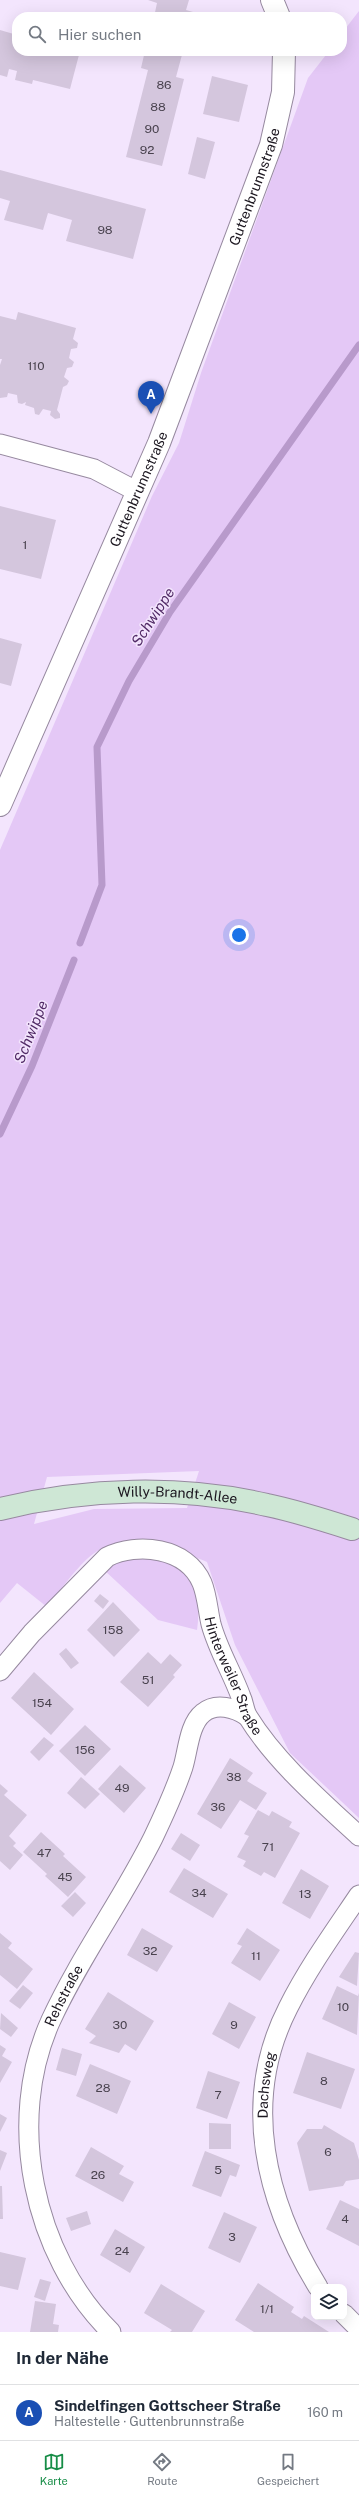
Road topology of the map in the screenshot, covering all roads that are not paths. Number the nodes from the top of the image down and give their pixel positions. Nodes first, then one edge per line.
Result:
1 (272, 0) edge
2 (277, 12) edge
3 (284, 56) edge
4 (0, 444) edge
5 (138, 492) junction
6 (0, 805) edge
7 (0, 1509) edge
8 (352, 1529) dead end
9 (0, 1671) edge
10 (247, 1716) junction
11 (359, 1836) edge
12 (359, 1895) edge
13 (316, 2284) edge
14 (347, 2317) edge
15 (359, 2329) edge
16 (111, 2332) edge

1 - 2 street
3 - 5 street, Guttenbrunnstraße
4 - 5 street
5 - 6 street, Guttenbrunnstraße
7 - 8 main road, Willy-Brandt-Allee
9 - 10 street, Hinterweiler Straße
10 - 11 street, Hinterweiler Straße
10 - 16 street, Rehstraße
12 - 13 street, Dachsweg
14 - 15 street

